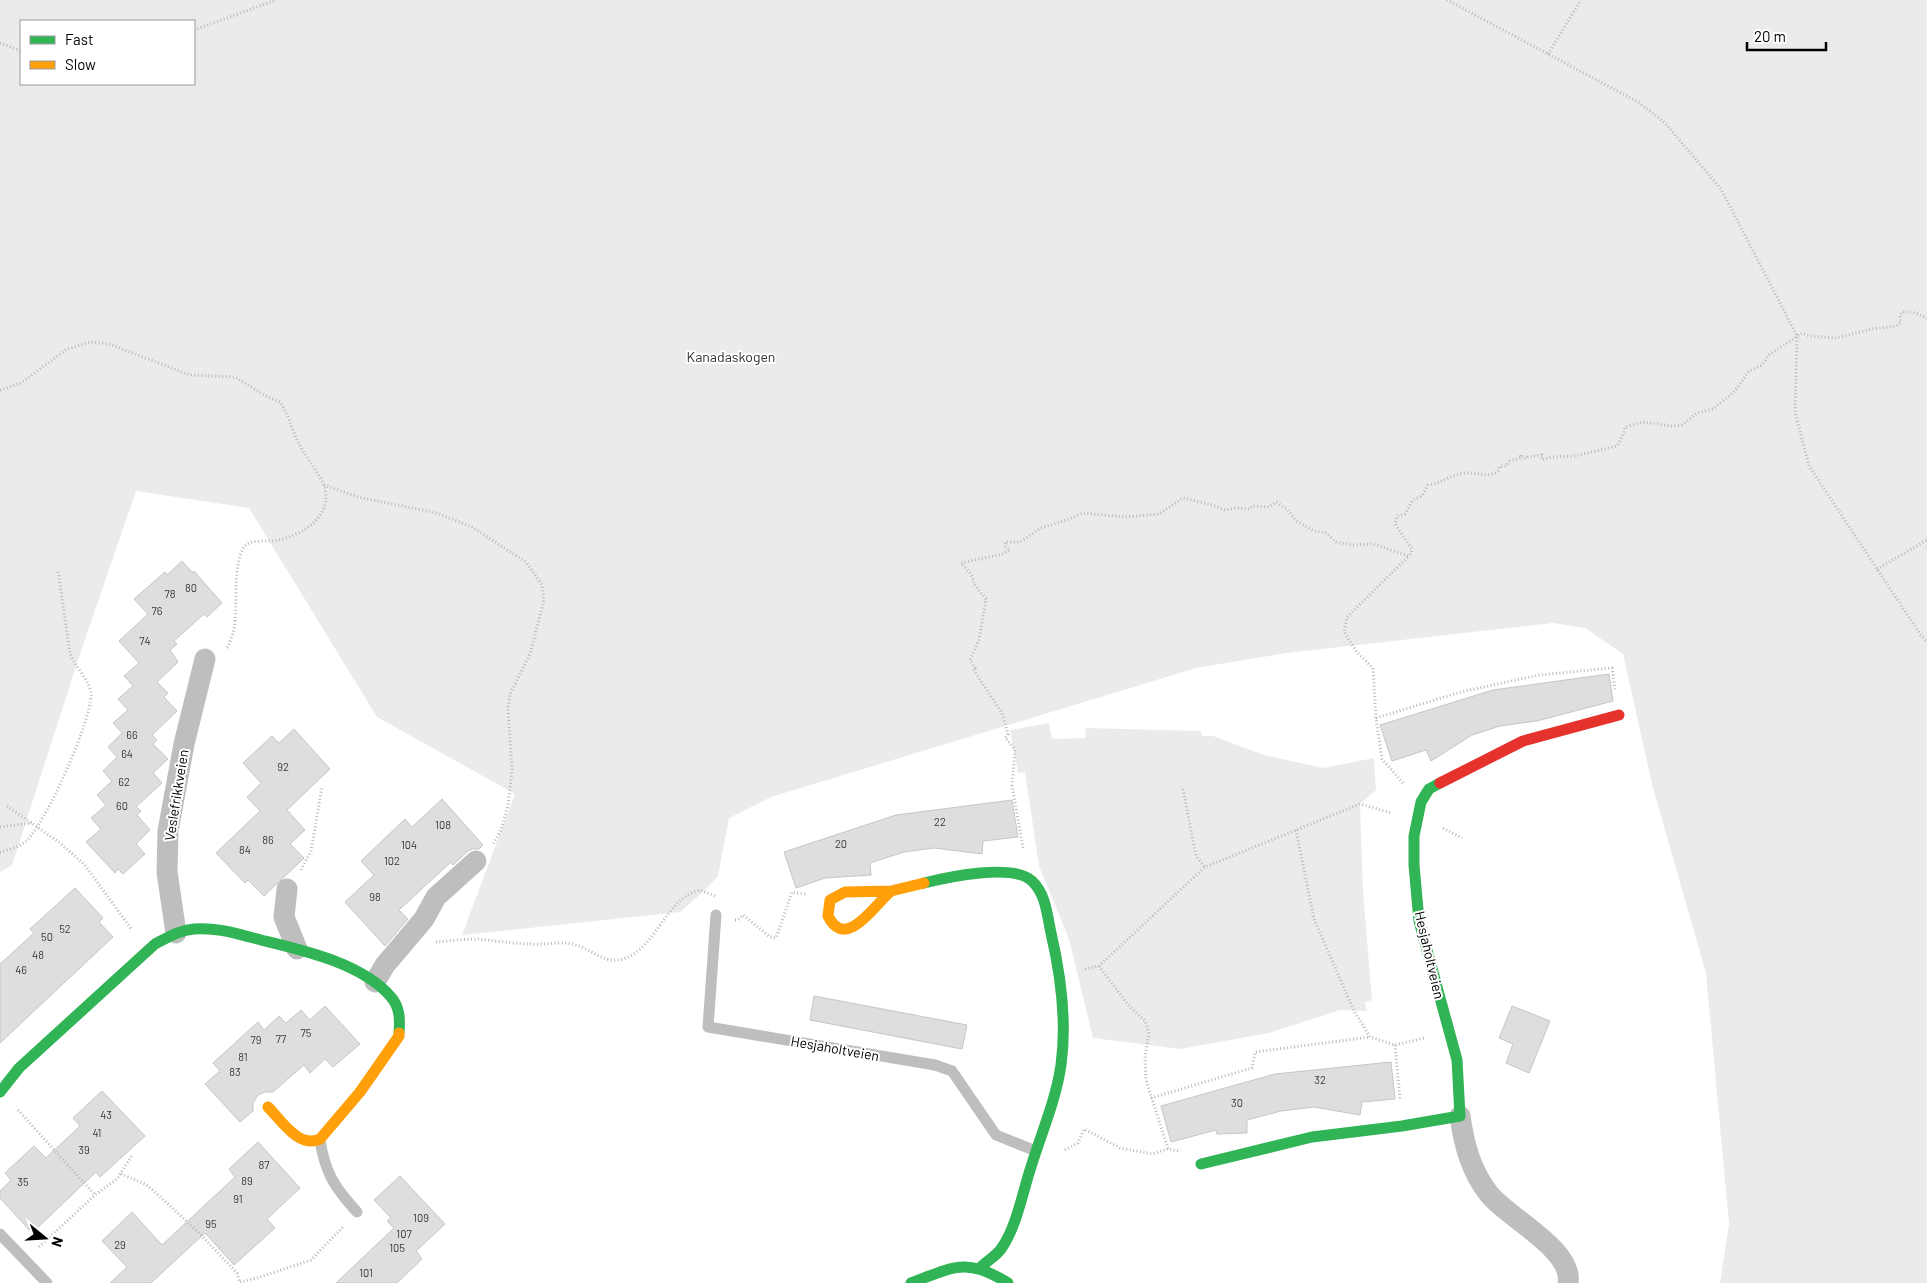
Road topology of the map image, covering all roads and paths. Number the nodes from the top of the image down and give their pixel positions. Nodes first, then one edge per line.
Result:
1 (276, 0) edge
2 (1447, 0) edge
3 (1581, 0) edge
4 (195, 30) edge
5 (0, 43) edge
6 (20, 51) edge
7 (1548, 54) junction
8 (1927, 318) edge
9 (1797, 336) junction
10 (0, 390) edge
11 (323, 484) junction
12 (1927, 540) edge
13 (1408, 556) junction
14 (1877, 569) junction
15 (58, 571) dead end
16 (1927, 642) edge
17 (205, 659) joint
18 (1619, 715) joint
19 (1376, 718) junction
20 (1404, 784) dead end
21 (322, 787) dead end
22 (1183, 789) dead end
23 (7, 806) dead end
24 (1416, 820) junction
25 (32, 823) junction
26 (0, 827) edge
27 (36, 827) junction
28 (1296, 830) junction
29 (1448, 830) dead end
30 (1462, 838) dead end
31 (0, 852) edge
32 (476, 861) joint
33 (1205, 867) junction
34 (1032, 881) junction
35 (287, 889) joint
36 (891, 890) junction
37 (716, 915) joint
38 (783, 917) dead end
39 (738, 920) dead end
40 (176, 933) junction
41 (405, 942) junction
42 (149, 949) junction
43 (297, 949) junction
44 (1099, 966) junction
45 (1060, 973) junction
46 (375, 982) junction
47 (1449, 1031) junction
48 (1370, 1037) junction
49 (1395, 1045) junction
50 (1, 1091) edge
51 (1151, 1098) junction
52 (268, 1107) dead end
53 (1460, 1116) junction
54 (1402, 1126) junction
55 (320, 1139) junction
56 (1168, 1150) junction
57 (1036, 1151) junction
58 (1061, 1152) dead end
59 (133, 1154) dead end
60 (1200, 1164) joint
61 (121, 1174) junction
62 (95, 1195) junction
63 (357, 1212) joint
64 (0, 1234) edge
65 (45, 1242) dead end
66 (981, 1266) junction
67 (240, 1282) edge
68 (47, 1283) edge
69 (911, 1283) edge
70 (1008, 1283) edge
71 (1568, 1283) edge

1 - 4 path
2 - 7 path
3 - 7 path
5 - 6 path
7 - 9 path
8 - 9 path
9 - 13 path
9 - 14 path
10 - 11 path
11 - 17 path
11 - 32 path
12 - 14 path
13 - 19 path
13 - 34 path
14 - 16 path
15 - 27 path
17 - 40 street, Veslefrikkveien
18 - 19 path
18 - 24 street, Hesjaholtveien
19 - 20 path
21 - 35 path
22 - 33 path
23 - 25 path
24 - 28 path
24 - 47 street, Hesjaholtveien
25 - 26 path
25 - 27 path
27 - 31 path
27 - 42 path
28 - 33 path
28 - 48 path
29 - 30 path
32 - 41 street
33 - 44 path
34 - 36 street
34 - 45 street
35 - 43 street
36 - 36 street
37 - 41 path
37 - 57 lane, Hesjaholtveien
38 - 39 path
40 - 42 street
40 - 43 street
41 - 46 street
42 - 50 street
43 - 46 street
44 - 45 path
44 - 51 path
45 - 57 street
46 - 55 street
47 - 49 path
47 - 53 street, Hesjaholtveien
48 - 49 path
48 - 51 path
49 - 54 path
50 - 62 path
51 - 56 path
52 - 55 street
53 - 54 street
53 - 71 street, Hesjaholtveien
54 - 60 street
55 - 63 lane
56 - 58 path
56 - 60 path
57 - 66 street
59 - 61 path
61 - 62 path
61 - 67 path
62 - 65 path
63 - 67 path
64 - 68 lane
66 - 69 street
66 - 70 street

